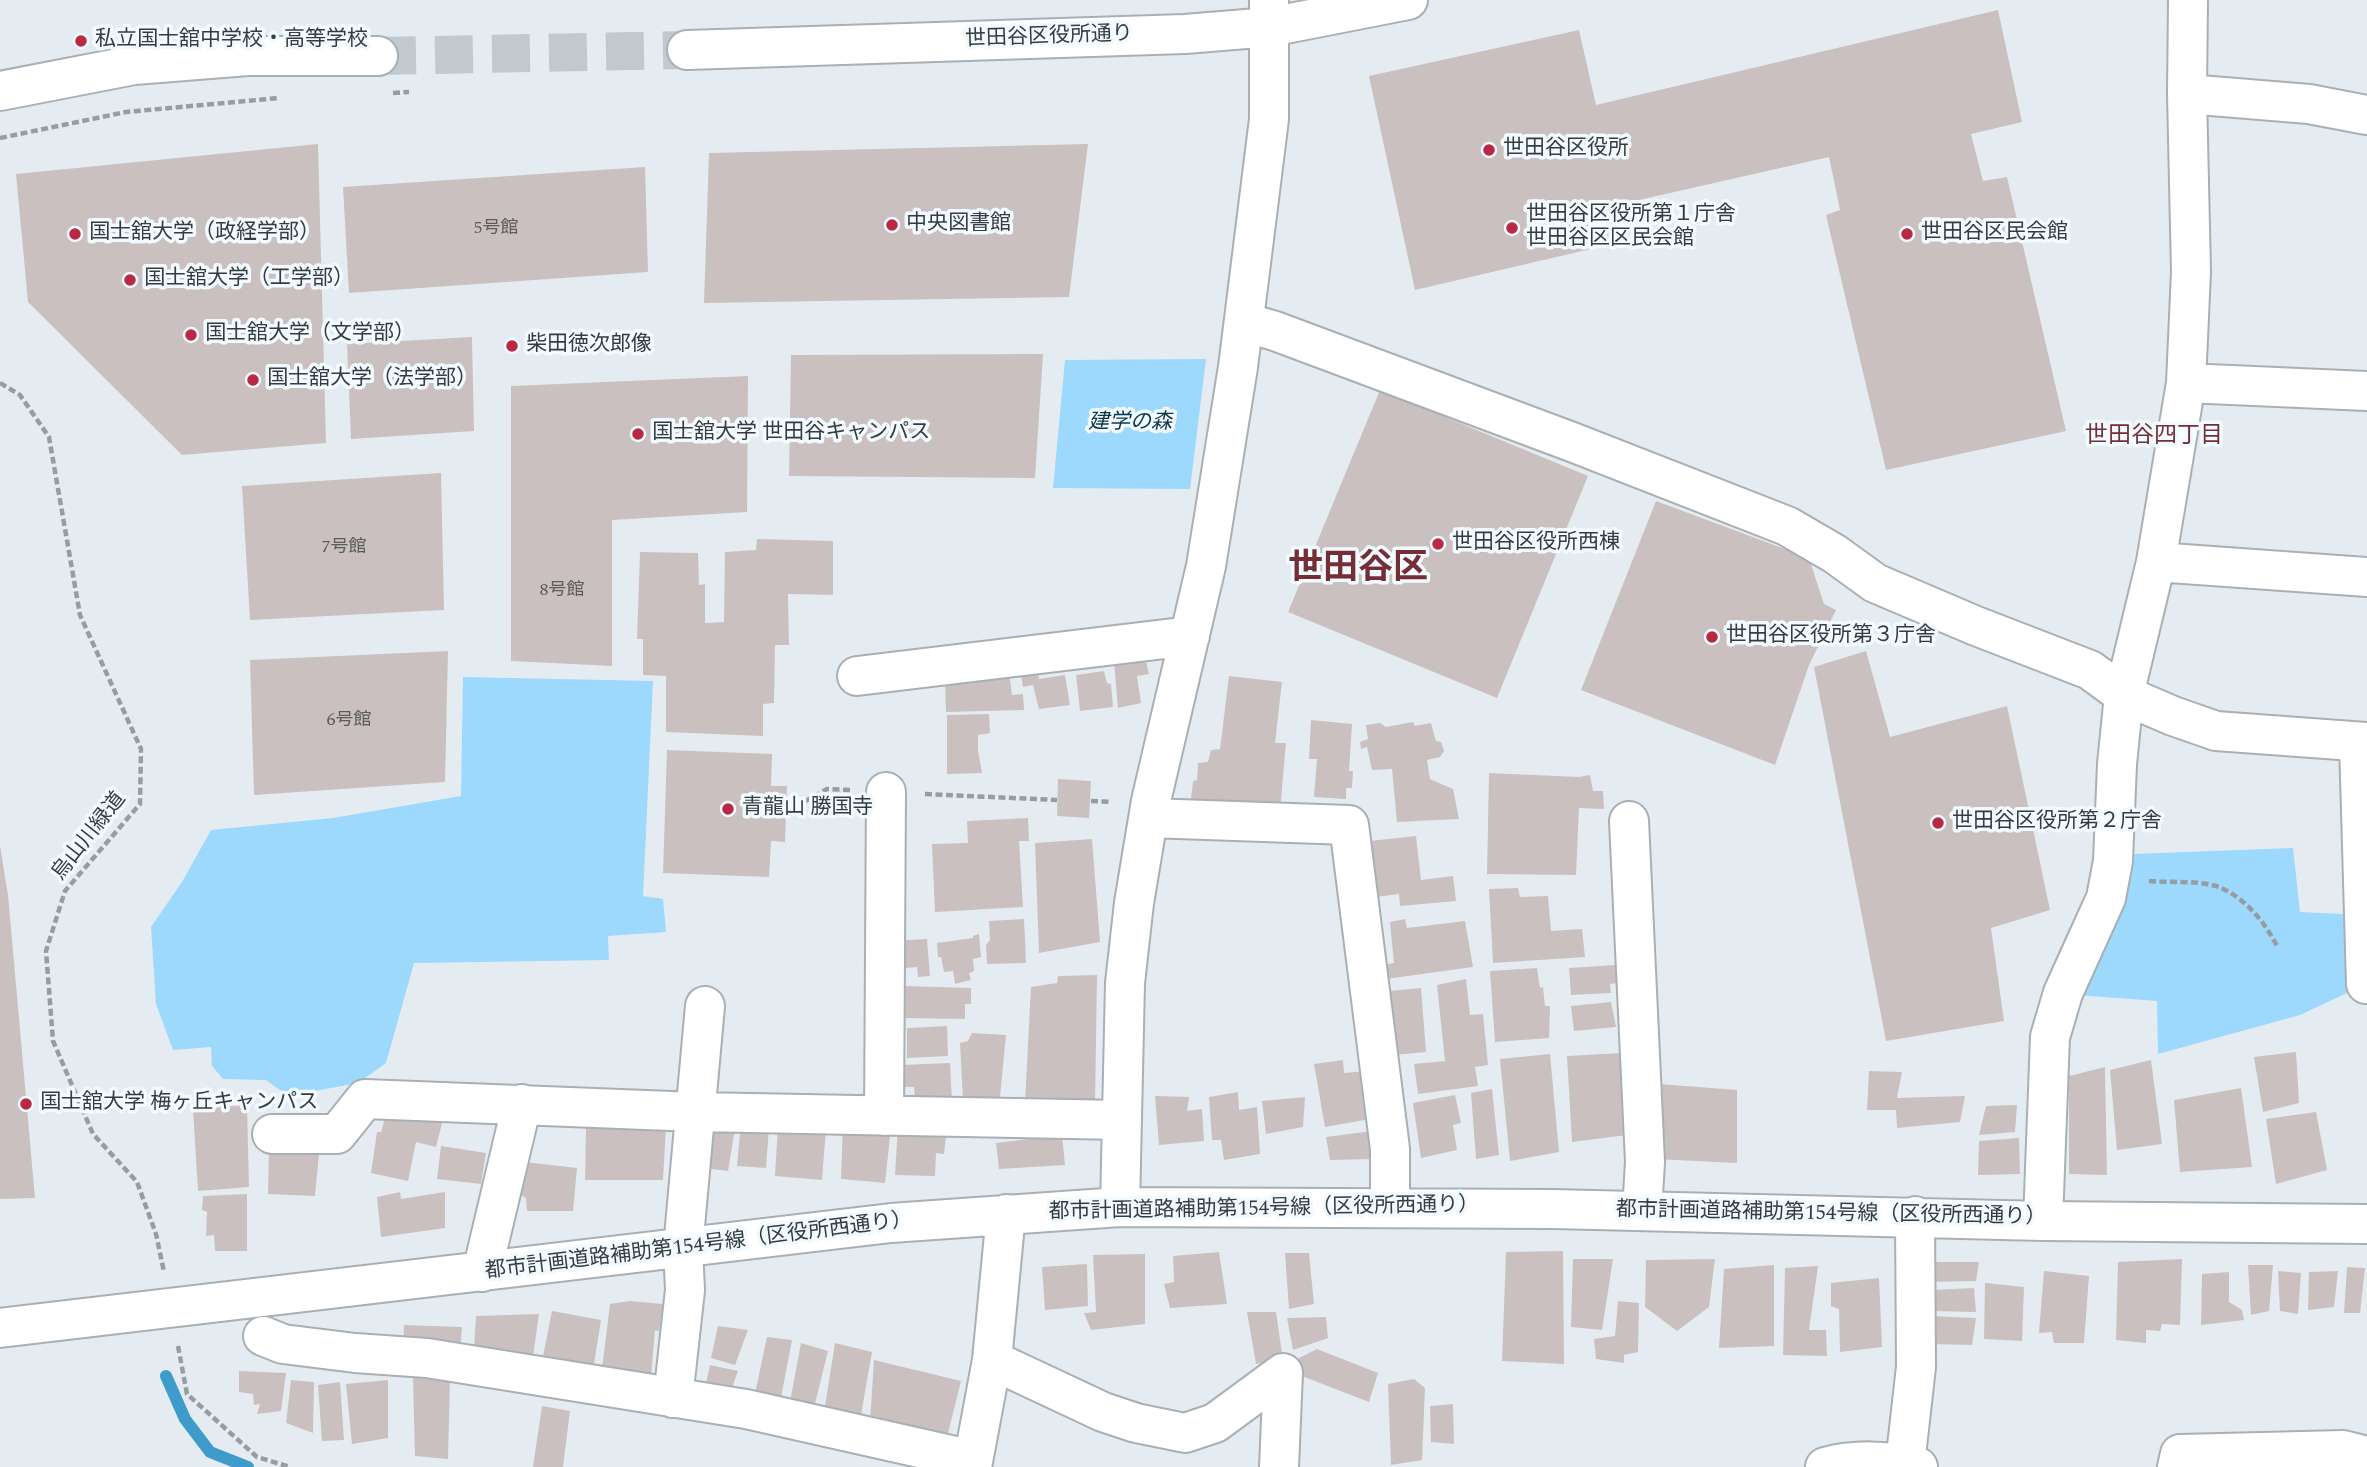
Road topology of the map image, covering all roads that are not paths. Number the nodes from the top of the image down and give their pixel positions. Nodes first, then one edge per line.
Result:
1 (1408, 0) edge
2 (2188, 0) edge
3 (1270, 14) edge
4 (687, 50) tunnel mouth
5 (381, 75) tunnel mouth
6 (0, 91) edge
7 (2188, 94) junction
8 (2367, 115) edge
9 (1244, 322) junction
10 (2186, 383) junction
11 (2367, 391) edge
12 (2156, 562) junction
13 (2367, 577) edge
14 (1190, 636) junction
15 (857, 676) dead end
16 (2124, 695) junction
17 (2363, 742) edge
18 (886, 792) dead end
19 (1149, 818) junction
20 (1629, 821) dead end
21 (2366, 984) edge
22 (705, 1006) dead end
23 (522, 1104) junction
24 (696, 1112) junction
25 (884, 1116) junction
26 (1122, 1120) junction
27 (272, 1134) dead end
28 (1390, 1206) junction
29 (1120, 1207) junction
30 (1642, 1210) junction
31 (1006, 1214) junction
32 (1915, 1216) junction
33 (2043, 1221) junction
34 (2367, 1224) edge
35 (683, 1248) junction
36 (482, 1272) junction
37 (0, 1328) edge
38 (263, 1336) dead end
39 (992, 1360) junction
40 (673, 1398) junction
41 (2367, 1456) edge
42 (973, 1464) edge
43 (1849, 1465) edge
44 (1911, 1465) edge
45 (1279, 1467) edge
46 (2177, 1467) edge

1 - 3 street, 世田谷区役所通り
2 - 7 street
3 - 4 street, 世田谷区役所通り
3 - 9 street
5 - 6 street
7 - 8 street
7 - 10 street
9 - 14 street
9 - 16 street
10 - 11 street
10 - 12 street
12 - 13 street
12 - 16 street
14 - 15 street
14 - 19 street
16 - 17 street
16 - 33 street
17 - 21 street
18 - 25 street
19 - 26 street
19 - 28 street
20 - 30 street
22 - 24 street
23 - 24 street
23 - 27 street
23 - 36 street
24 - 25 street
24 - 35 street
25 - 26 street
26 - 29 street
28 - 29 street, 都市計画道路補助第154号線（区役所西通り）
28 - 30 street, 都市計画道路補助第154号線（区役所西通り）
29 - 31 street, 都市計画道路補助第154号線（区役所西通り）
30 - 32 street, 都市計画道路補助第154号線（区役所西通り）
31 - 35 street, 都市計画道路補助第154号線（区役所西通り）
31 - 39 street
32 - 33 street, 都市計画道路補助第154号線（区役所西通り）
32 - 44 street
33 - 34 street, 都市計画道路補助第154号線（区役所西通り）
35 - 36 street, 都市計画道路補助第154号線（区役所西通り）
35 - 40 street
36 - 37 street, 都市計画道路補助第154号線（区役所西通り）
38 - 40 street
39 - 42 street
39 - 45 street
40 - 42 street
41 - 46 street
43 - 44 street

